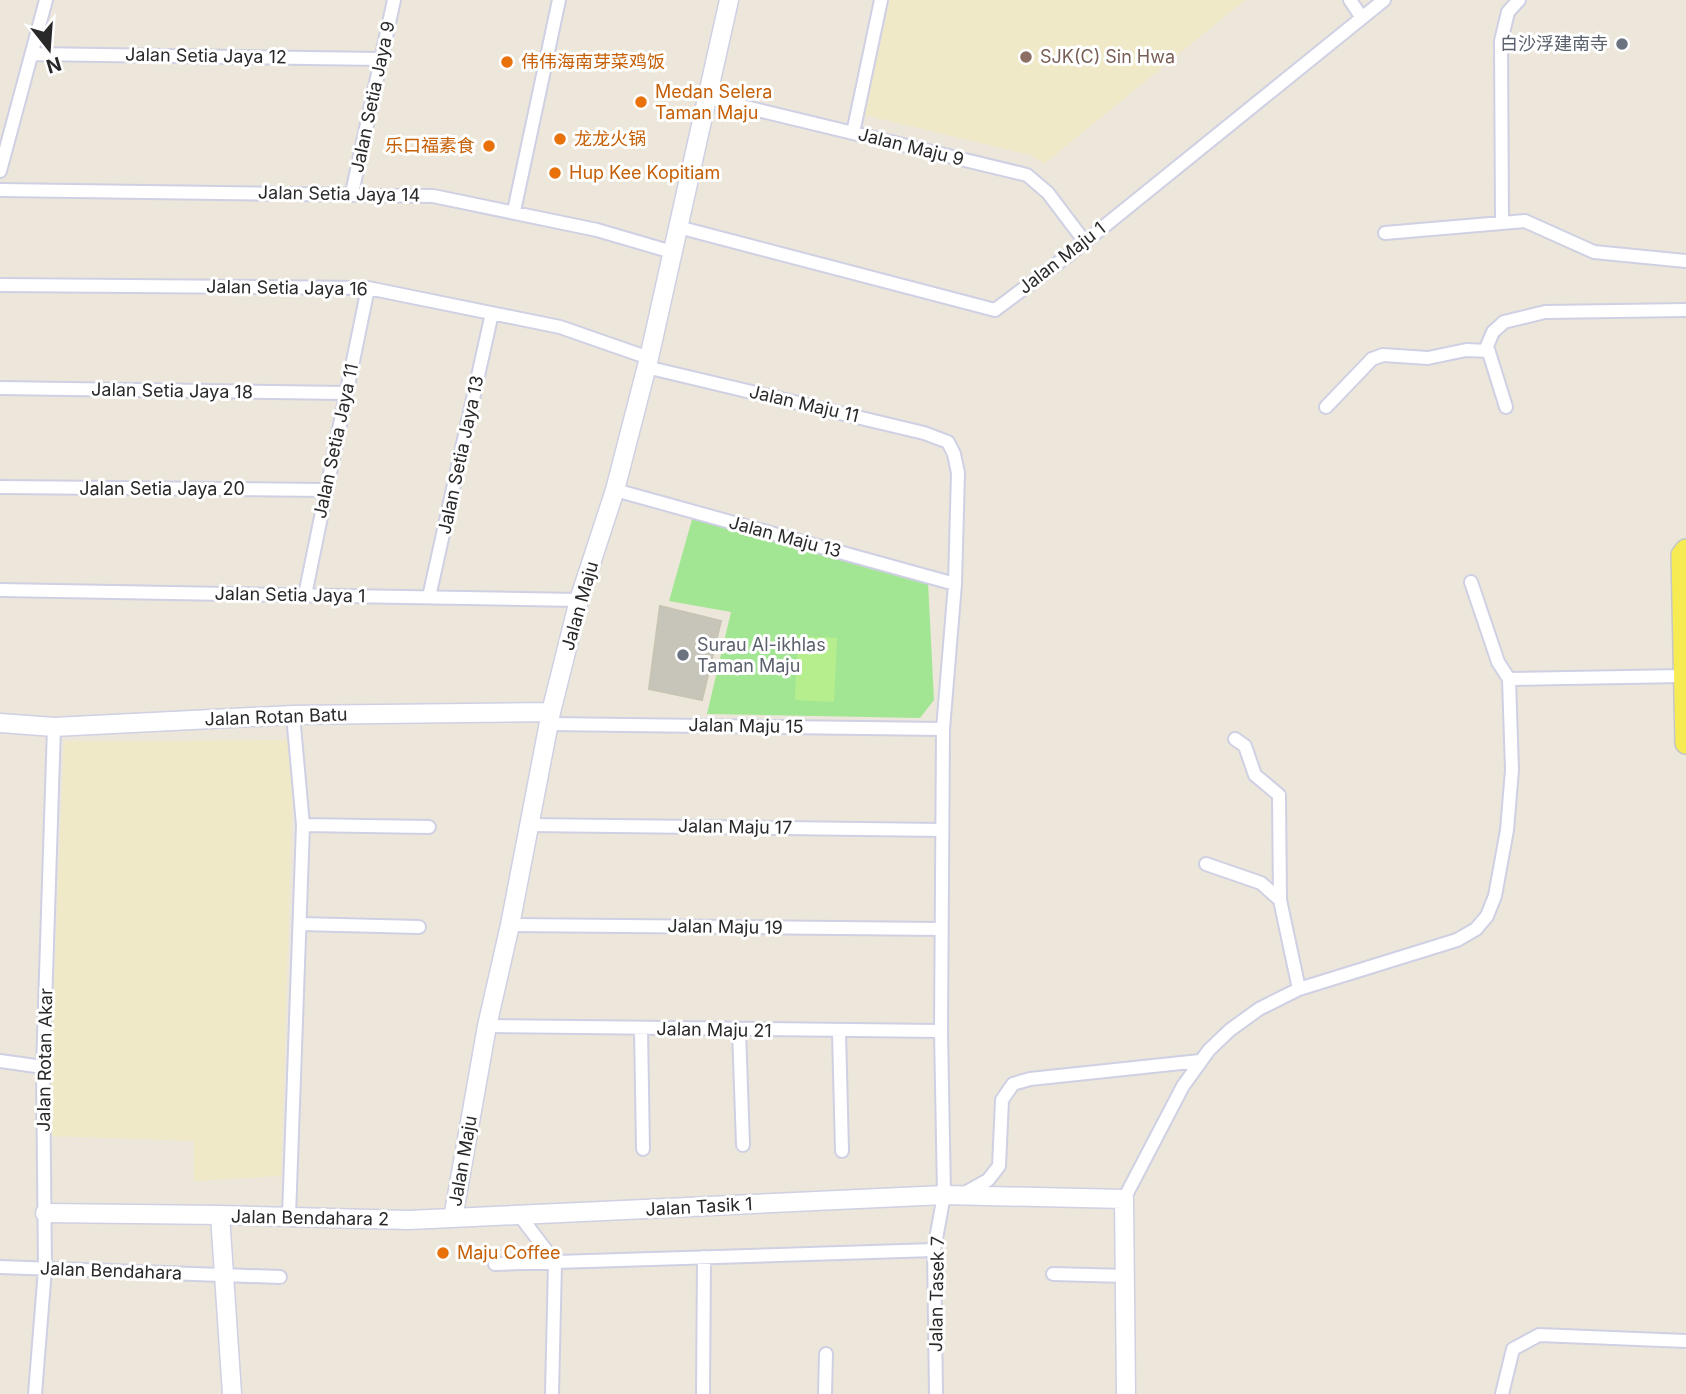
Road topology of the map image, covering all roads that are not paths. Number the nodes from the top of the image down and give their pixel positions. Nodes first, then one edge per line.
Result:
1 (46, 0) edge
2 (394, 0) edge
3 (559, 0) edge
4 (729, 0) edge
5 (881, 0) edge
6 (1350, 0) edge
7 (1384, 0) edge
8 (1519, 0) edge
9 (1362, 18) junction
10 (32, 54) junction
11 (381, 59) junction
12 (709, 98) junction
13 (853, 133) junction
14 (0, 171) edge
15 (0, 190) edge
16 (352, 193) junction
17 (514, 211) junction
18 (1502, 222) junction
19 (678, 227) junction
20 (1385, 233) dead end
21 (1085, 242) junction
22 (672, 252) junction
23 (1686, 261) edge
24 (0, 285) edge
25 (368, 288) junction
26 (1686, 310) edge
27 (492, 313) junction
28 (1488, 351) junction
29 (648, 362) junction
30 (0, 388) edge
31 (345, 393) junction
32 (1326, 407) dead end
33 (1506, 407) dead end
34 (954, 454) joint
35 (0, 487) edge
36 (325, 490) junction
37 (615, 490) junction
38 (1686, 550) edge
39 (1684, 573) edge
40 (1471, 582) dead end
41 (955, 584) junction
42 (0, 590) edge
43 (305, 595) junction
44 (429, 597) junction
45 (579, 600) junction
46 (1684, 676) junction
47 (1508, 679) junction
48 (293, 715) junction
49 (550, 718) junction
50 (0, 723) edge
51 (54, 727) junction
52 (943, 729) junction
53 (1235, 739) dead end
54 (1686, 743) edge
55 (303, 825) junction
56 (528, 825) junction
57 (429, 827) dead end
58 (941, 830) junction
59 (1206, 864) dead end
60 (1280, 900) junction
61 (300, 924) junction
62 (510, 925) junction
63 (419, 927) dead end
64 (940, 929) junction
65 (1299, 989) junction
66 (487, 1026) junction
67 (641, 1029) junction
68 (739, 1030) junction
69 (940, 1031) junction
70 (839, 1032) junction
71 (0, 1061) edge
72 (1200, 1061) junction
73 (43, 1067) junction
74 (743, 1145) dead end
75 (643, 1149) dead end
76 (842, 1152) dead end
77 (952, 1196) junction
78 (1124, 1199) junction
79 (45, 1213) junction
80 (220, 1215) junction
81 (289, 1216) junction
82 (520, 1216) junction
83 (453, 1218) junction
84 (934, 1250) junction
85 (704, 1257) junction
86 (555, 1262) junction
87 (495, 1264) dead end
88 (0, 1267) edge
89 (45, 1269) junction
90 (222, 1274) junction
91 (1053, 1274) dead end
92 (1125, 1276) junction
93 (280, 1277) dead end
94 (1686, 1340) edge
95 (826, 1354) dead end
96 (35, 1394) edge
97 (232, 1394) edge
98 (551, 1394) edge
99 (703, 1394) edge
100 (825, 1394) edge
101 (936, 1394) edge
102 (1126, 1394) edge
103 (1502, 1394) edge

1 - 10 street
2 - 11 street, Jalan Setia Jaya 9
3 - 17 street
4 - 12 street, Jalan Maju
5 - 13 street
6 - 9 street
7 - 9 street, Jalan Maju 1
8 - 18 street
9 - 21 street, Jalan Maju 1
10 - 11 street, Jalan Setia Jaya 12
10 - 14 street
11 - 16 street, Jalan Setia Jaya 9
12 - 13 street, Jalan Maju 9
12 - 19 street, Jalan Maju
13 - 21 street, Jalan Maju 9
15 - 16 street, Jalan Setia Jaya 14
16 - 17 street, Jalan Setia Jaya 14
17 - 22 street, Jalan Setia Jaya 14
18 - 20 street
18 - 23 street
19 - 21 street, Jalan Maju 1
19 - 22 street, Jalan Maju
22 - 29 street, Jalan Maju
24 - 25 street, Jalan Setia Jaya 16
25 - 27 street, Jalan Setia Jaya 16
25 - 31 street, Jalan Setia Jaya 11
26 - 28 street
27 - 29 street, Jalan Setia Jaya 16
27 - 44 street, Jalan Setia Jaya 13
28 - 32 street
28 - 33 street
29 - 34 street, Jalan Maju 11
29 - 37 street, Jalan Maju
30 - 31 street, Jalan Setia Jaya 18
31 - 36 street, Jalan Setia Jaya 11
34 - 41 street, Jalan Tasek 7
35 - 36 street, Jalan Setia Jaya 20
36 - 43 street, Jalan Setia Jaya 11
37 - 41 street, Jalan Maju 13
37 - 45 street, Jalan Maju
38 - 39 main road
39 - 46 main road
40 - 47 street
41 - 52 street, Jalan Tasek 7
42 - 43 street, Jalan Setia Jaya 1
43 - 44 street, Jalan Setia Jaya 1
44 - 45 street, Jalan Setia Jaya 1
45 - 49 street, Jalan Maju
46 - 47 street
46 - 54 main road
47 - 65 street
48 - 49 street, Jalan Rotan Batu
48 - 51 street, Jalan Rotan Batu
48 - 55 street
49 - 52 street, Jalan Maju 15
49 - 56 street, Jalan Maju
50 - 51 street, Jalan Rotan Batu
51 - 73 street, Jalan Rotan Akar
52 - 58 street, Jalan Tasek 7
53 - 60 street
55 - 57 street
55 - 61 street
56 - 58 street, Jalan Maju 17
56 - 62 street, Jalan Maju
58 - 64 street, Jalan Tasek 7
59 - 60 street
60 - 65 street
61 - 63 street
61 - 81 street
62 - 64 street, Jalan Maju 19
62 - 66 street, Jalan Maju
64 - 69 street, Jalan Tasek 7
65 - 72 street
66 - 67 street, Jalan Maju 21
66 - 83 street, Jalan Maju
67 - 68 street, Jalan Maju 21
67 - 75 street
68 - 70 street, Jalan Maju 21
68 - 74 street
69 - 70 street, Jalan Maju 21
69 - 77 street, Jalan Tasek 7
70 - 76 street
71 - 73 street
72 - 77 street
72 - 78 street
73 - 79 street, Jalan Rotan Akar
77 - 78 street, Jalan Tasik 1
77 - 82 street, Jalan Tasik 1
77 - 84 street, Jalan Tasek 7
78 - 92 street
79 - 80 street
79 - 89 street, Jalan Rotan Akar
80 - 81 street, Jalan Bendahara 2
80 - 90 street, Jalan Bendahara 2
81 - 83 street, Jalan Bendahara 2
82 - 83 street, Jalan Tasik 1
82 - 86 street
84 - 85 street
84 - 101 street, Jalan Tasek 7
85 - 86 street
85 - 99 street
86 - 87 street
86 - 98 street
88 - 89 street, Jalan Bendahara
89 - 90 street, Jalan Bendahara
89 - 96 street, Jalan Rotan Akar
90 - 93 street, Jalan Bendahara
90 - 97 street, Jalan Bendahara 2
91 - 92 street
92 - 102 street
94 - 103 street
95 - 100 street

